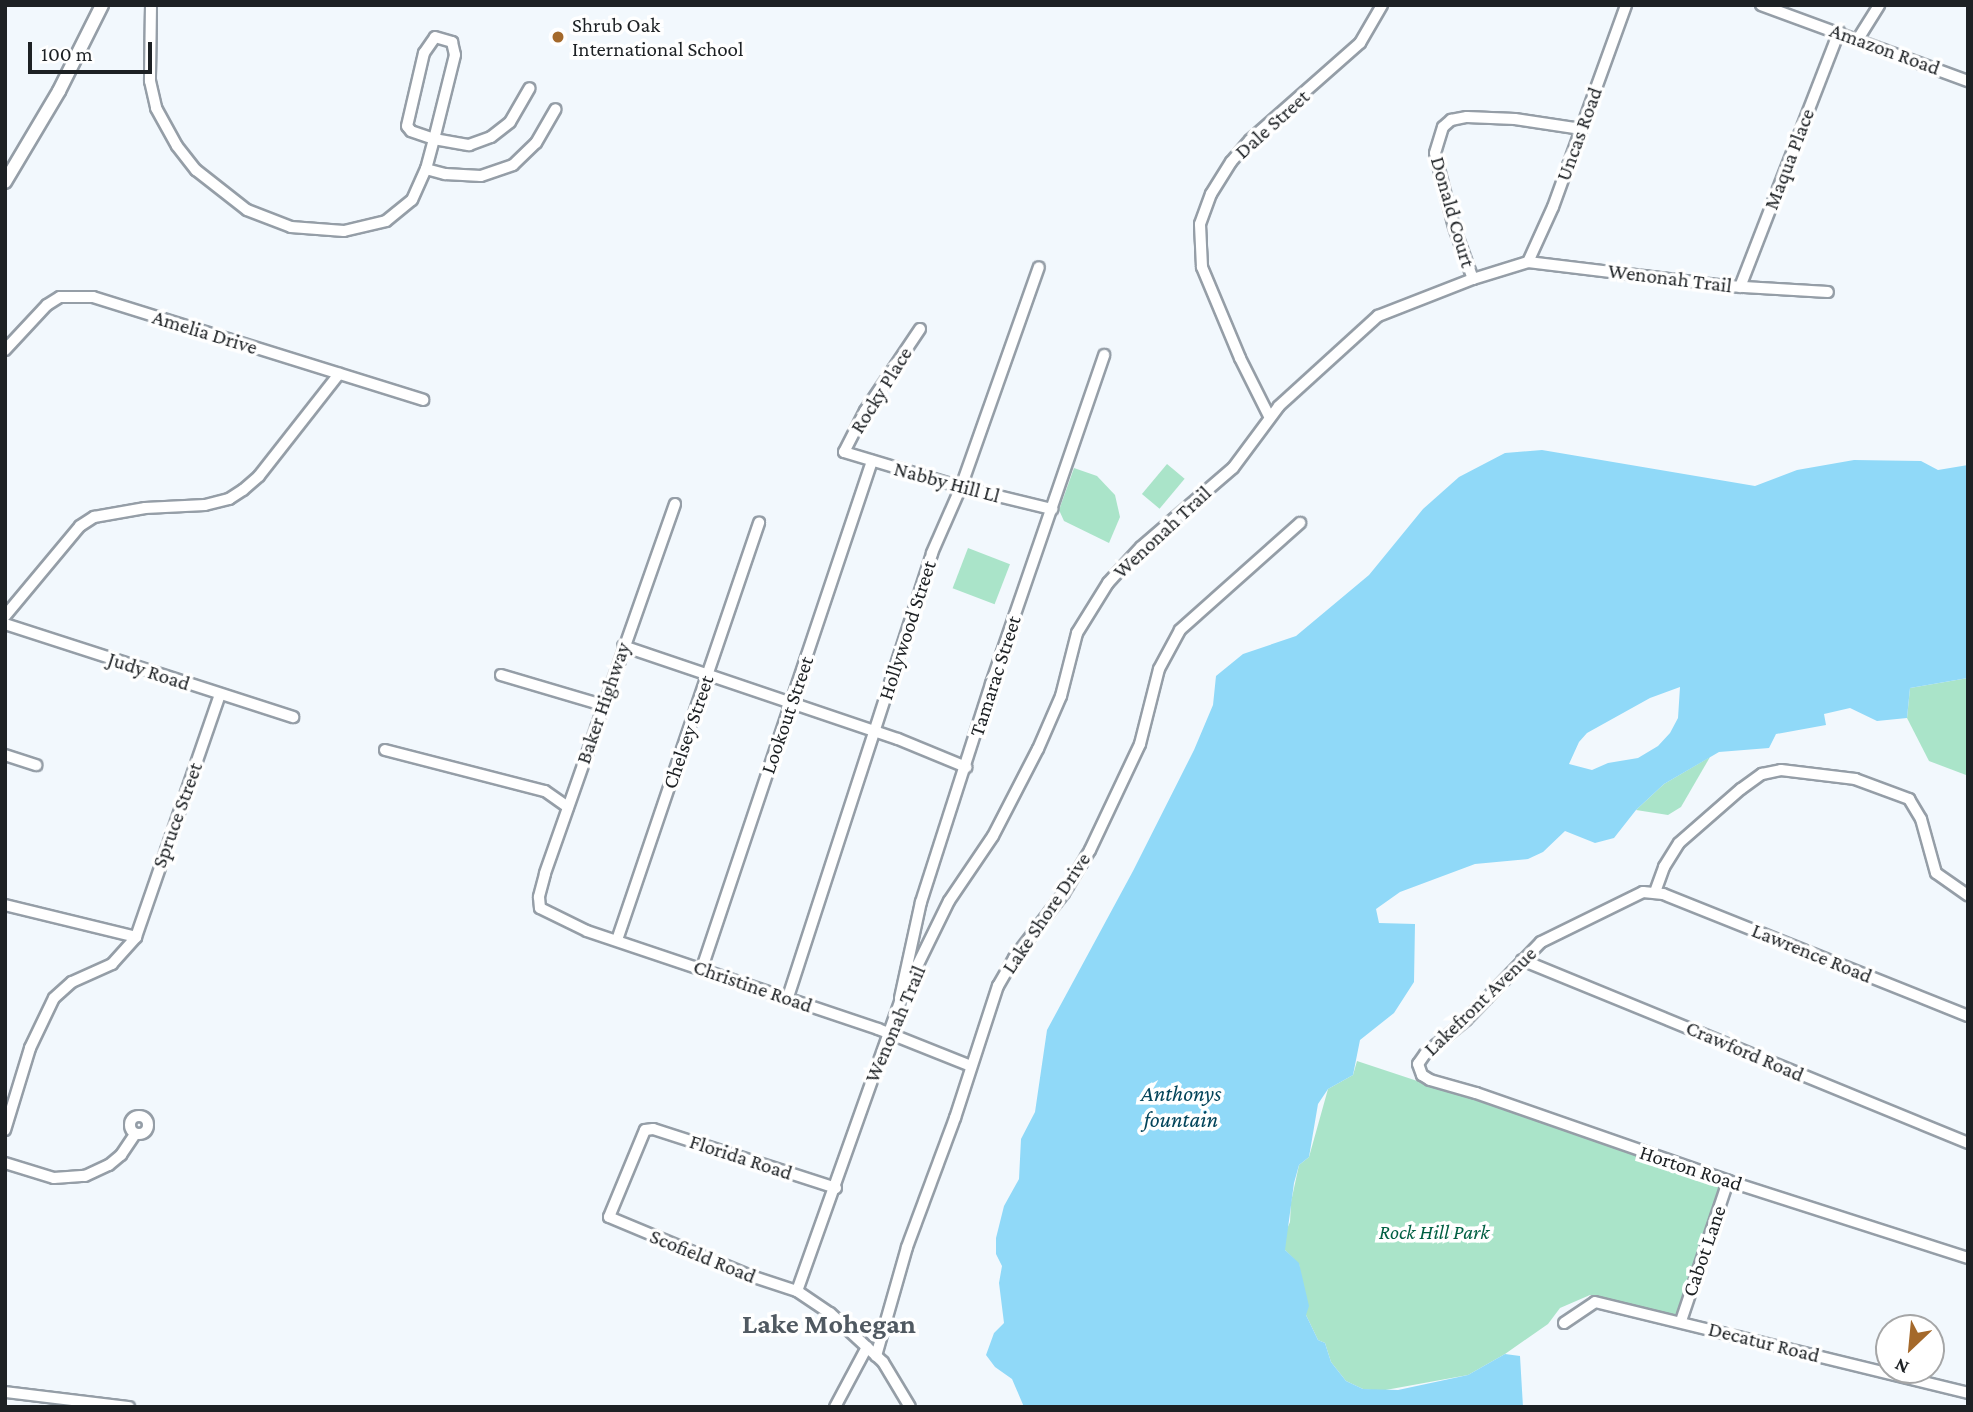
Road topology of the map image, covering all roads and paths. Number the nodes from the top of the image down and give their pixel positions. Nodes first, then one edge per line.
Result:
1 (102, 5) edge
2 (151, 5) edge
3 (1382, 5) edge
4 (1626, 5) edge
5 (1761, 5) edge
6 (1879, 5) edge
7 (1775, 7) edge
8 (1839, 32) junction
9 (1857, 39) junction
10 (1968, 81) edge
11 (530, 88) dead end
12 (556, 109) dead end
13 (1581, 129) junction
14 (434, 139) junction
15 (426, 169) junction
16 (5, 182) edge
17 (1528, 261) junction
18 (1039, 267) dead end
19 (1473, 279) junction
20 (1740, 287) junction
21 (1828, 292) dead end
22 (920, 329) dead end
23 (5, 351) edge
24 (1104, 355) dead end
25 (339, 374) junction
26 (423, 400) dead end
27 (1269, 416) junction
28 (844, 452) joint
29 (872, 461) junction
30 (961, 487) junction
31 (675, 504) dead end
32 (1052, 509) junction
33 (759, 523) dead end
34 (1300, 523) dead end
35 (5, 616) edge
36 (5, 624) edge
37 (623, 646) junction
38 (501, 675) dead end
39 (708, 676) junction
40 (220, 694) junction
41 (602, 705) junction
42 (791, 705) junction
43 (293, 717) dead end
44 (874, 732) junction
45 (385, 750) dead end
46 (5, 755) edge
47 (36, 765) dead end
48 (966, 766) junction
49 (568, 807) junction
50 (1968, 882) edge
51 (1655, 892) junction
52 (1963, 892) edge
53 (539, 904) joint
54 (5, 905) edge
55 (136, 937) junction
56 (617, 940) junction
57 (1522, 960) junction
58 (702, 968) junction
59 (788, 998) junction
60 (900, 1001) junction
61 (1968, 1016) edge
62 (889, 1033) junction
63 (971, 1066) junction
64 (1419, 1070) joint
65 (5, 1130) edge
66 (135, 1134) dead end
67 (1968, 1143) edge
68 (5, 1163) edge
69 (1728, 1181) junction
70 (836, 1188) junction
71 (609, 1217) joint
72 (1968, 1258) edge
73 (797, 1291) junction
74 (1681, 1321) junction
75 (1564, 1322) dead end
76 (867, 1347) junction
77 (876, 1356) junction
78 (5, 1392) edge
79 (1968, 1393) edge
80 (101, 1405) edge
81 (128, 1407) edge
82 (835, 1407) edge
83 (909, 1407) edge

1 - 16 street
2 - 15 street
3 - 27 street, Dale Street
4 - 13 street, Uncas Road
5 - 7 street, Amazon Road
6 - 9 street
7 - 8 street, Amazon Road
8 - 9 street, Amazon Road
8 - 20 street, Maqua Place
9 - 10 street, Amazon Road
11 - 14 street
12 - 15 street
13 - 17 street, Uncas Road
13 - 19 street, Donald Court
14 - 14 street
14 - 15 street
17 - 19 street, Wenonah Trail
17 - 20 street, Wenonah Trail
18 - 30 street, Hollywood Street
19 - 27 street, Wenonah Trail
20 - 21 street, Wenonah Trail
22 - 28 street, Rocky Place
23 - 25 street, Amelia Drive
24 - 32 street, Tamarac Street
25 - 26 street, Amelia Drive
25 - 35 street
27 - 60 street, Wenonah Trail
28 - 29 street, Nabby Hill Ll
29 - 30 street, Nabby Hill Ll
29 - 42 street, Lookout Street
30 - 32 street, Nabby Hill Ll
30 - 44 street, Hollywood Street
31 - 37 street, Baker Highway
32 - 48 street, Tamarac Street
33 - 39 street, Chelsey Street
34 - 63 street, Lake Shore Drive
36 - 40 street, Judy Road
37 - 39 street
37 - 41 street, Baker Highway
38 - 41 street
39 - 42 street
39 - 56 street, Chelsey Street
40 - 43 street, Judy Road
40 - 55 street, Spruce Street
41 - 49 street, Baker Highway
42 - 44 street
42 - 58 street, Lookout Street
44 - 48 street
44 - 59 street, Hollywood Street
45 - 49 street
46 - 47 street
48 - 60 street, Tamarac Street
49 - 53 street, Baker Highway
50 - 52 street
51 - 52 street
51 - 57 street, Lakefront Avenue
51 - 61 street, Lawrence Road
53 - 56 street, Christine Road
54 - 55 street
55 - 65 street
56 - 58 street, Christine Road
57 - 64 street, Lakefront Avenue
57 - 67 street, Crawford Road
58 - 59 street, Christine Road
59 - 62 street, Christine Road
60 - 62 street, Wenonah Trail
62 - 63 street, Christine Road
62 - 70 street, Wenonah Trail
63 - 77 street, Lake Shore Drive
64 - 69 street, Horton Road
66 - 68 street
69 - 72 street, Horton Road
69 - 74 street, Cabot Lane
70 - 71 street, Florida Road
70 - 73 street, Wenonah Trail
71 - 73 street, Scofield Road
73 - 76 street, Scofield Road
74 - 75 street, Decatur Road
74 - 79 street, Decatur Road
76 - 77 street, Scofield Road
76 - 82 street
77 - 83 street, Scofield Road
78 - 80 street
80 - 81 street

